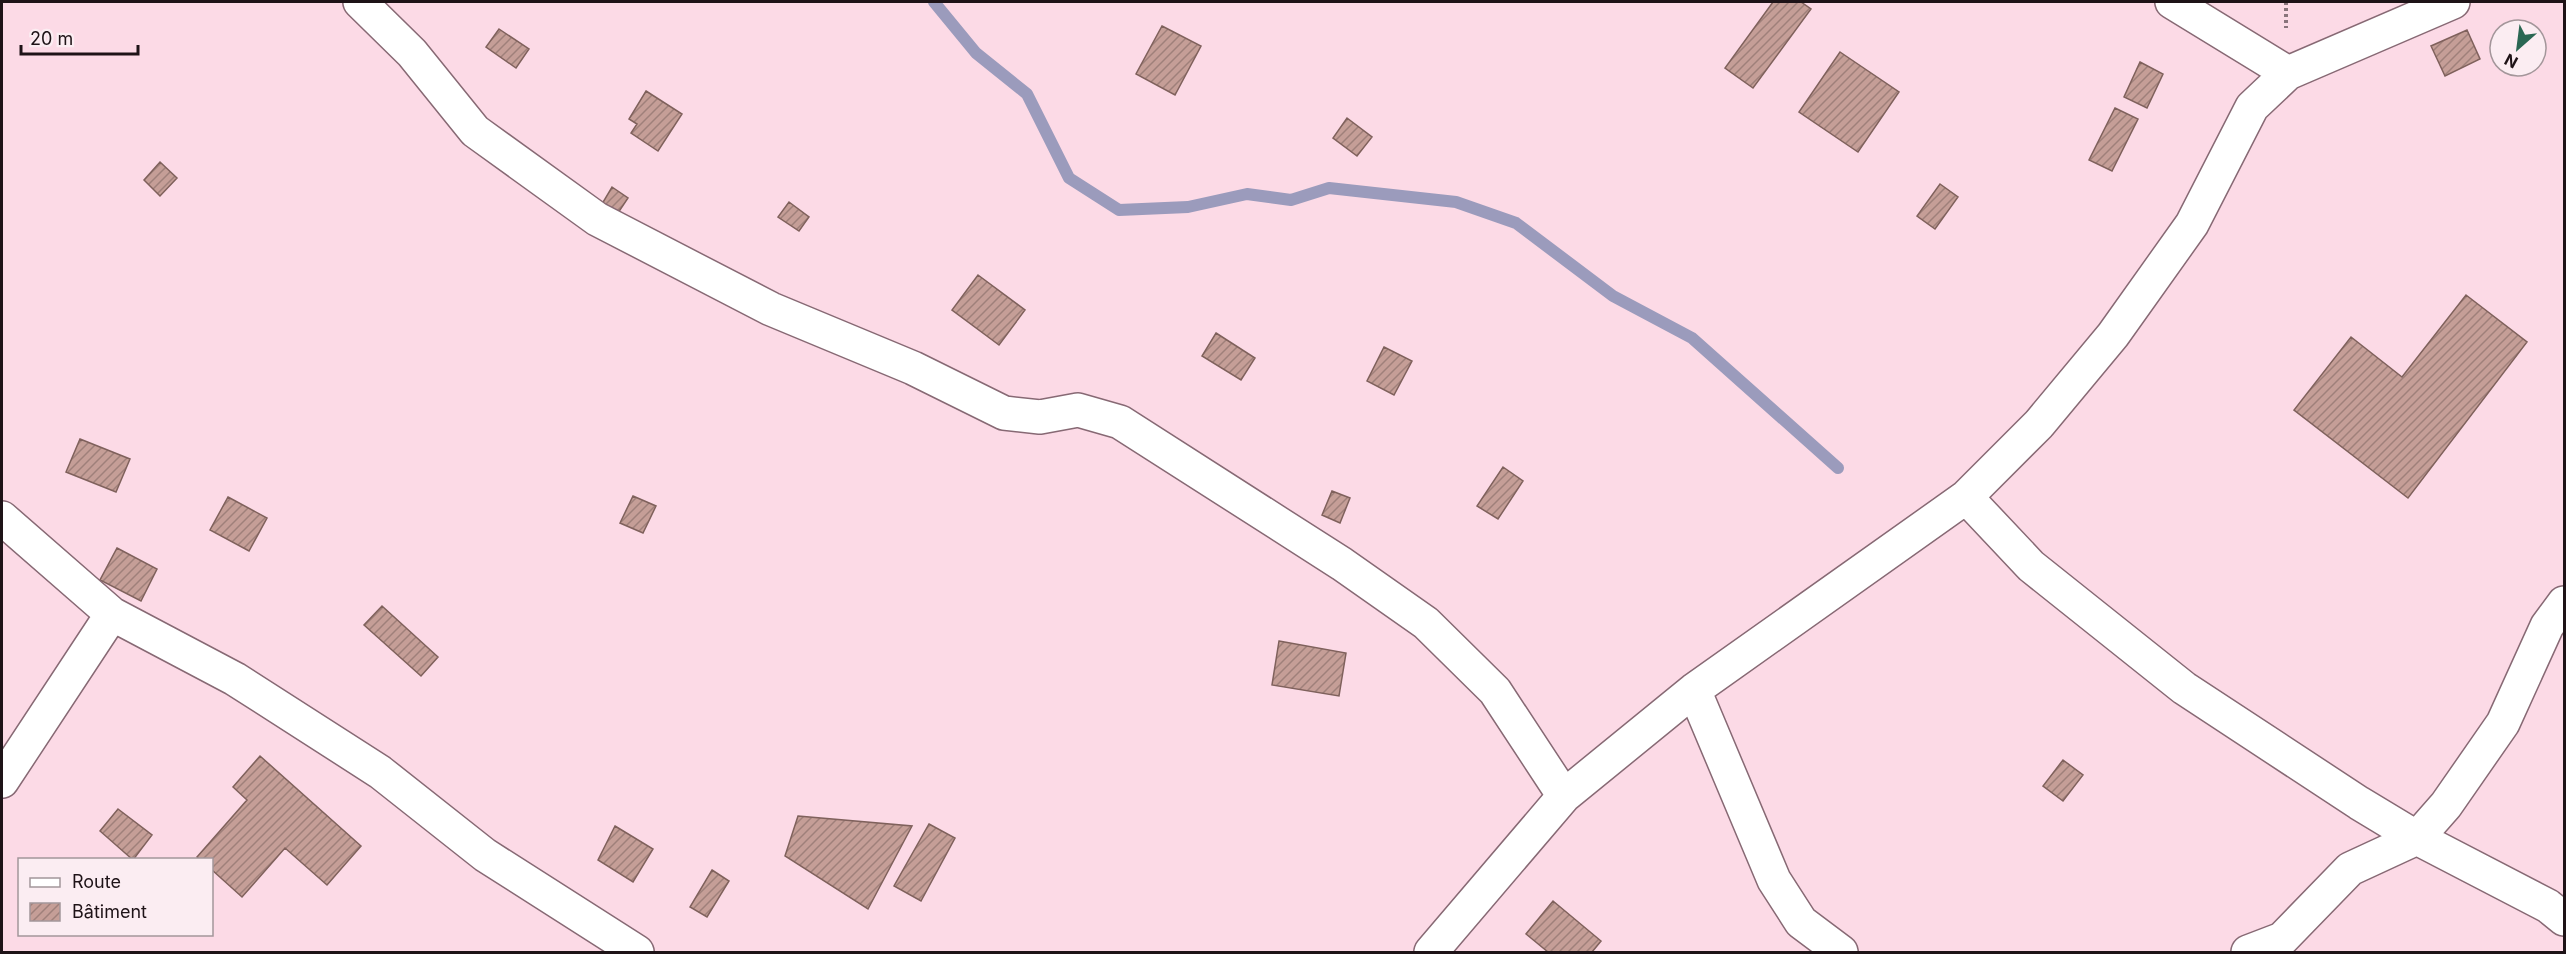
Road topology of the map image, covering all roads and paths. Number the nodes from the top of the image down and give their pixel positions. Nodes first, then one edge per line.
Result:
1 (360, 2) edge
2 (2172, 2) edge
3 (2453, 2) edge
4 (2288, 74) junction
5 (1966, 497) junction
6 (2, 518) edge
7 (2565, 603) edge
8 (112, 614) junction
9 (1694, 690) junction
10 (2, 780) edge
11 (1564, 796) junction
12 (2417, 838) junction
13 (2565, 919) edge
14 (637, 952) edge
15 (1431, 952) edge
16 (1841, 952) edge
17 (2248, 952) edge

1 - 11 street
2 - 4 street
3 - 4 street
4 - 5 street
5 - 9 street
5 - 12 street
6 - 8 street
7 - 12 street
8 - 10 street
8 - 14 street
9 - 11 street
9 - 16 street
11 - 15 street
12 - 13 street
12 - 17 street

